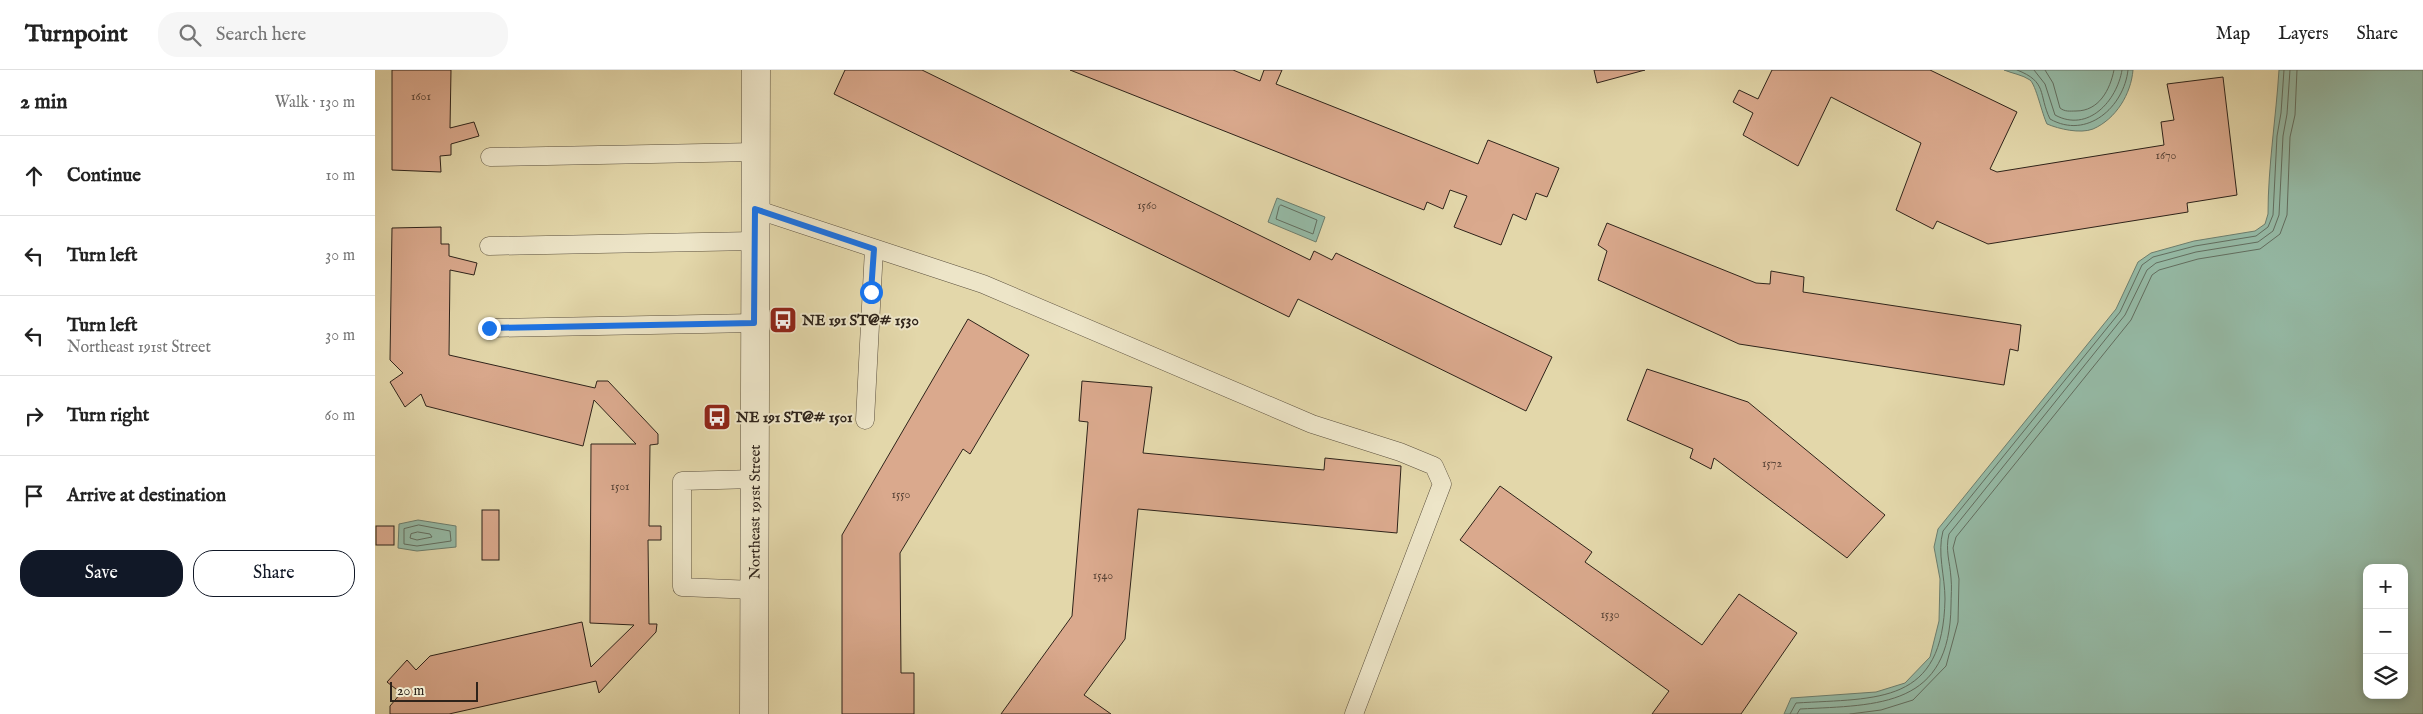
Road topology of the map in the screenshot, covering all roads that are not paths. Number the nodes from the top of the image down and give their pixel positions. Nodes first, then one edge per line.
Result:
1 (756, 70) edge
2 (756, 152) junction
3 (490, 157) dead end
4 (755, 209) junction
5 (755, 241) junction
6 (489, 246) dead end
7 (874, 249) junction
8 (754, 323) junction
9 (489, 328) dead end
10 (865, 420) dead end
11 (754, 479) junction
12 (754, 590) junction
13 (754, 714) edge
14 (1354, 714) edge

1 - 2 street, Northeast 191st Street
2 - 3 lane
2 - 4 street, Northeast 191st Street
4 - 5 street, Northeast 191st Street
4 - 7 lane
5 - 6 lane
5 - 8 street, Northeast 191st Street
7 - 10 lane
7 - 14 lane
8 - 9 lane
8 - 11 street, Northeast 191st Street
11 - 12 street, Northeast 191st Street
11 - 12 lane
12 - 13 street, Northeast 191st Street

